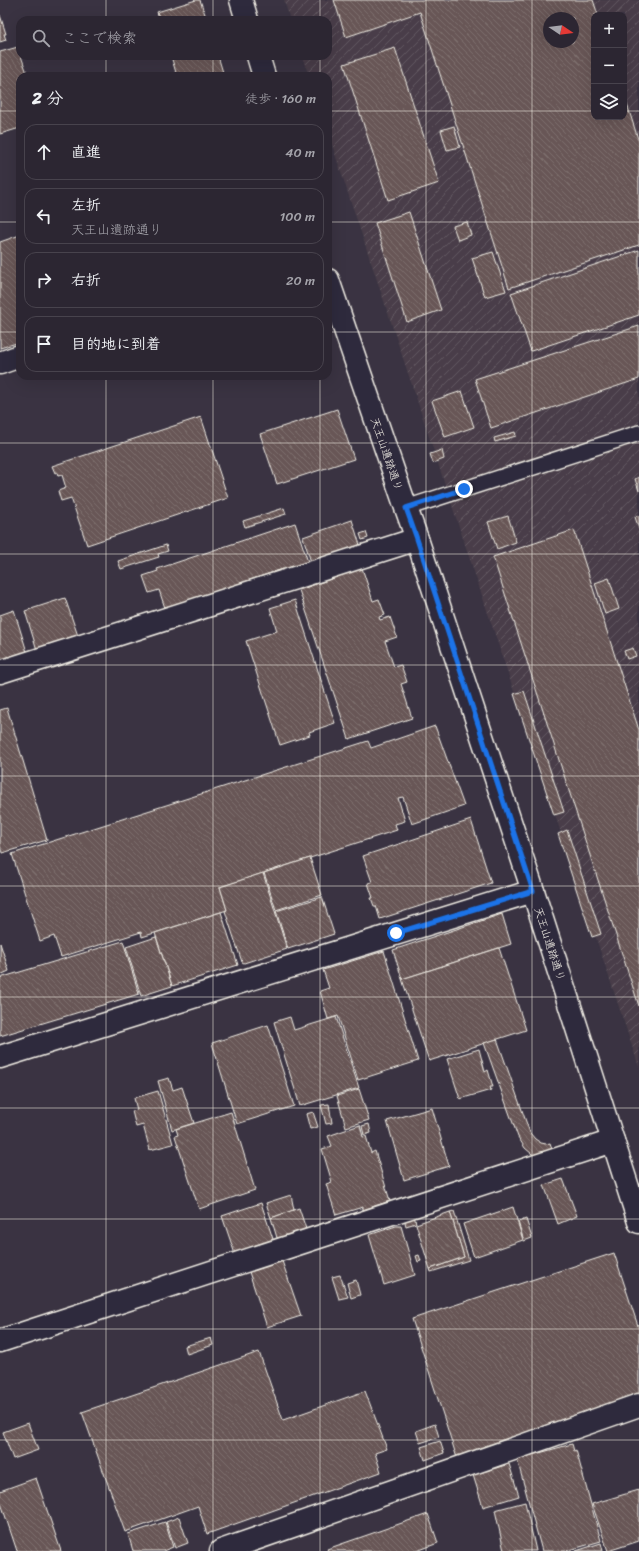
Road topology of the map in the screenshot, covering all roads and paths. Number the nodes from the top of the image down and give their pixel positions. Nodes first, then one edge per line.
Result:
1 (241, 0) edge
2 (246, 16) edge
3 (259, 60) edge
4 (263, 72) edge
5 (332, 292) edge
6 (16, 357) edge
7 (0, 363) edge
8 (639, 432) edge
9 (406, 508) junction
10 (417, 539) junction
11 (0, 672) edge
12 (533, 891) junction
13 (0, 1057) edge
14 (613, 1141) junction
15 (639, 1222) edge
16 (0, 1341) edge
17 (639, 1405) edge
18 (221, 1551) edge

1 - 2 street
3 - 4 street
5 - 9 street, 天王山遺跡通り
6 - 7 street
8 - 9 lane
9 - 10 street, 天王山遺跡通り
10 - 11 street
10 - 12 street, 天王山遺跡通り
12 - 13 street
12 - 14 street, 天王山遺跡通り
14 - 15 street, 天王山遺跡通り
14 - 16 street
17 - 18 street

